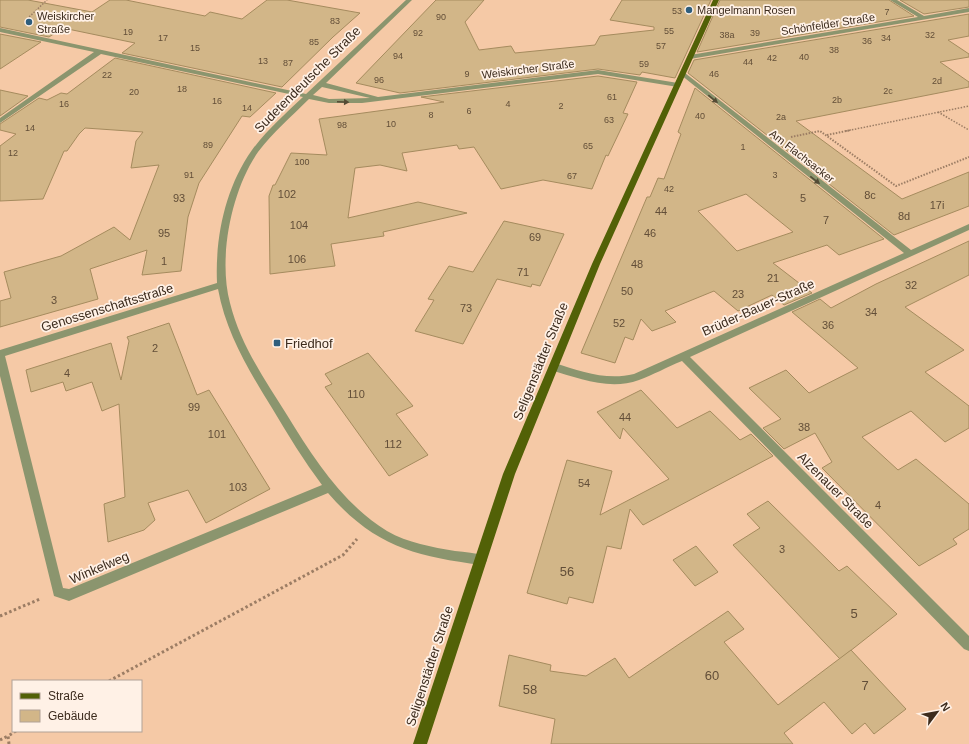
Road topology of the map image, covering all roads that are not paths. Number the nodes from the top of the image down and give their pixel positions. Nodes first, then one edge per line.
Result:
1 (409, 0) edge
2 (716, 0) edge
3 (893, 0) edge
4 (969, 10) edge
5 (924, 18) junction
6 (0, 30) edge
7 (99, 52) junction
8 (690, 57) junction
9 (683, 74) junction
10 (320, 84) junction
11 (678, 85) junction
12 (308, 96) junction
13 (379, 98) junction
14 (0, 121) edge
15 (969, 227) edge
16 (909, 253) junction
17 (222, 285) junction
18 (0, 355) edge
19 (683, 356) junction
20 (554, 367) junction
21 (330, 487) junction
22 (481, 560) junction
23 (969, 645) edge
24 (420, 744) edge

1 - 10 street, Sudetendeutsche Straße
2 - 8 main road, Seligenstädter Straße
3 - 5 street
4 - 5 street, Schönfelder Straße
5 - 8 street, Schönfelder Straße
6 - 7 street, Weiskircher Straße
7 - 12 street, Weiskircher Straße
7 - 14 street
8 - 9 main road, Seligenstädter Straße
9 - 11 main road, Seligenstädter Straße
9 -> 16 street, Am Flachsacker
10 - 12 street, Sudetendeutsche Straße
10 - 13 street, Weiskircher Straße
11 - 13 street, Weiskircher Straße
11 - 20 main road, Seligenstädter Straße
12 -> 13 street, Weiskircher Straße
12 - 17 street, Sudetendeutsche Straße
15 - 16 street, Brüder-Bauer-Straße
16 - 19 street, Brüder-Bauer-Straße
17 - 18 street, Genossenschaftsstraße
17 - 21 street, Sudetendeutsche Straße
18 - 21 street, Winkelweg
19 - 20 street, Brüder-Bauer-Straße
19 - 23 street, Alzenauer Straße
20 - 22 main road, Seligenstädter Straße
21 - 22 street, Sudetendeutsche Straße
22 - 24 main road, Seligenstädter Straße

